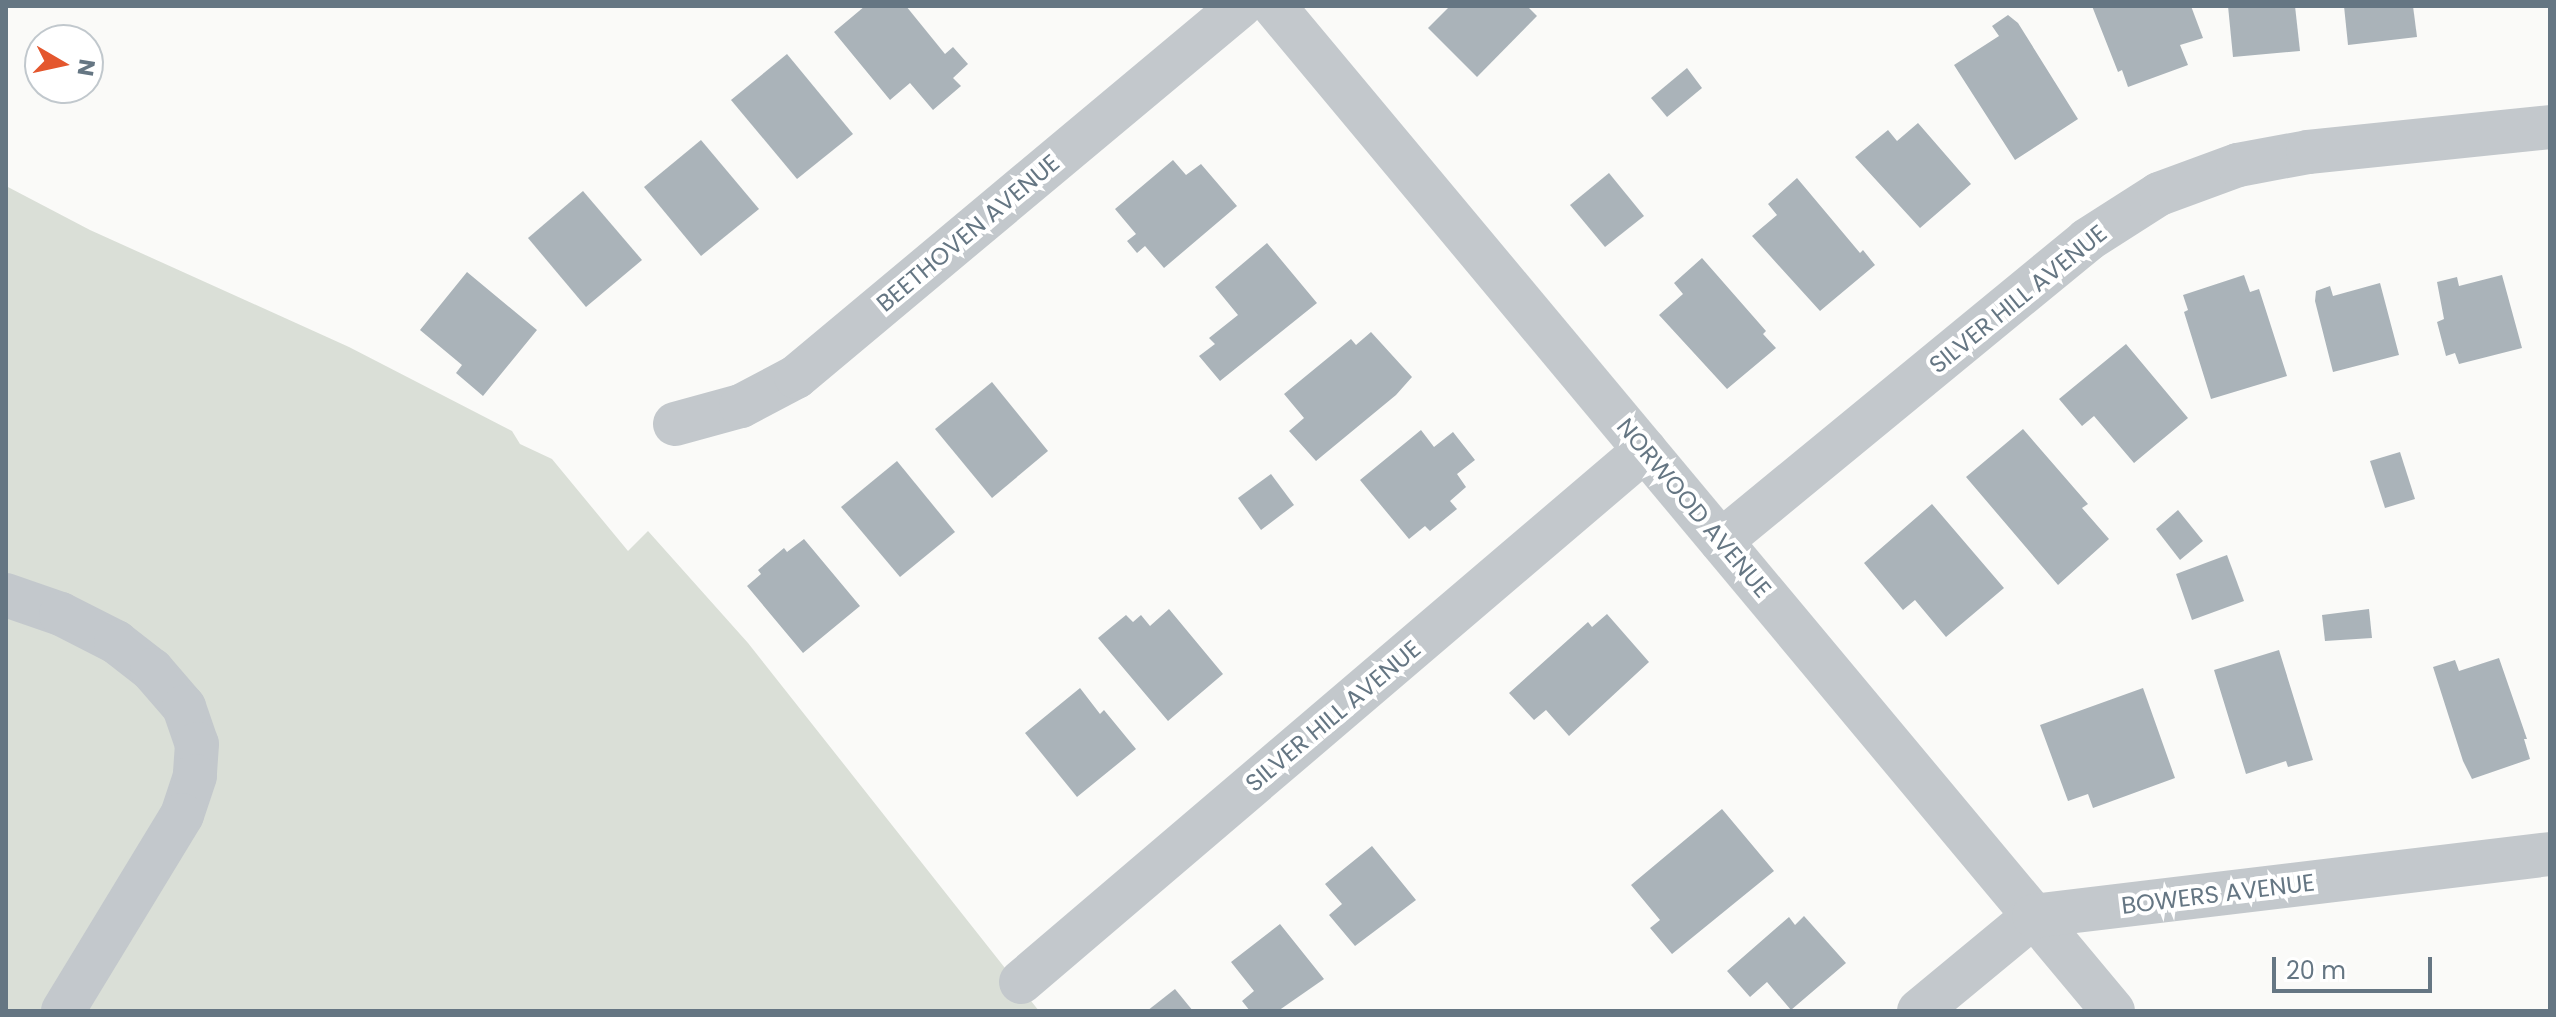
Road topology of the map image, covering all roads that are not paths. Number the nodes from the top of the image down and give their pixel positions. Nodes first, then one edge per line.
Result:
1 (1240, 6) edge
2 (1274, 6) edge
3 (2550, 127) edge
4 (675, 424) dead end
5 (1645, 450) junction
6 (1721, 541) junction
7 (6, 595) edge
8 (2550, 854) edge
9 (2034, 916) junction
10 (1021, 982) dead end
11 (63, 1011) edge
12 (1919, 1011) edge
13 (2113, 1011) edge

1 - 4 street, BEETHOVEN AVENUE
2 - 5 street, NORWOOD AVENUE
3 - 6 street, SILVER HILL AVENUE
5 - 6 street, NORWOOD AVENUE
5 - 10 street, SILVER HILL AVENUE
6 - 9 street, NORWOOD AVENUE
7 - 11 street
8 - 9 street, BOWERS AVENUE
9 - 12 street
9 - 13 street, NORWOOD AVENUE

